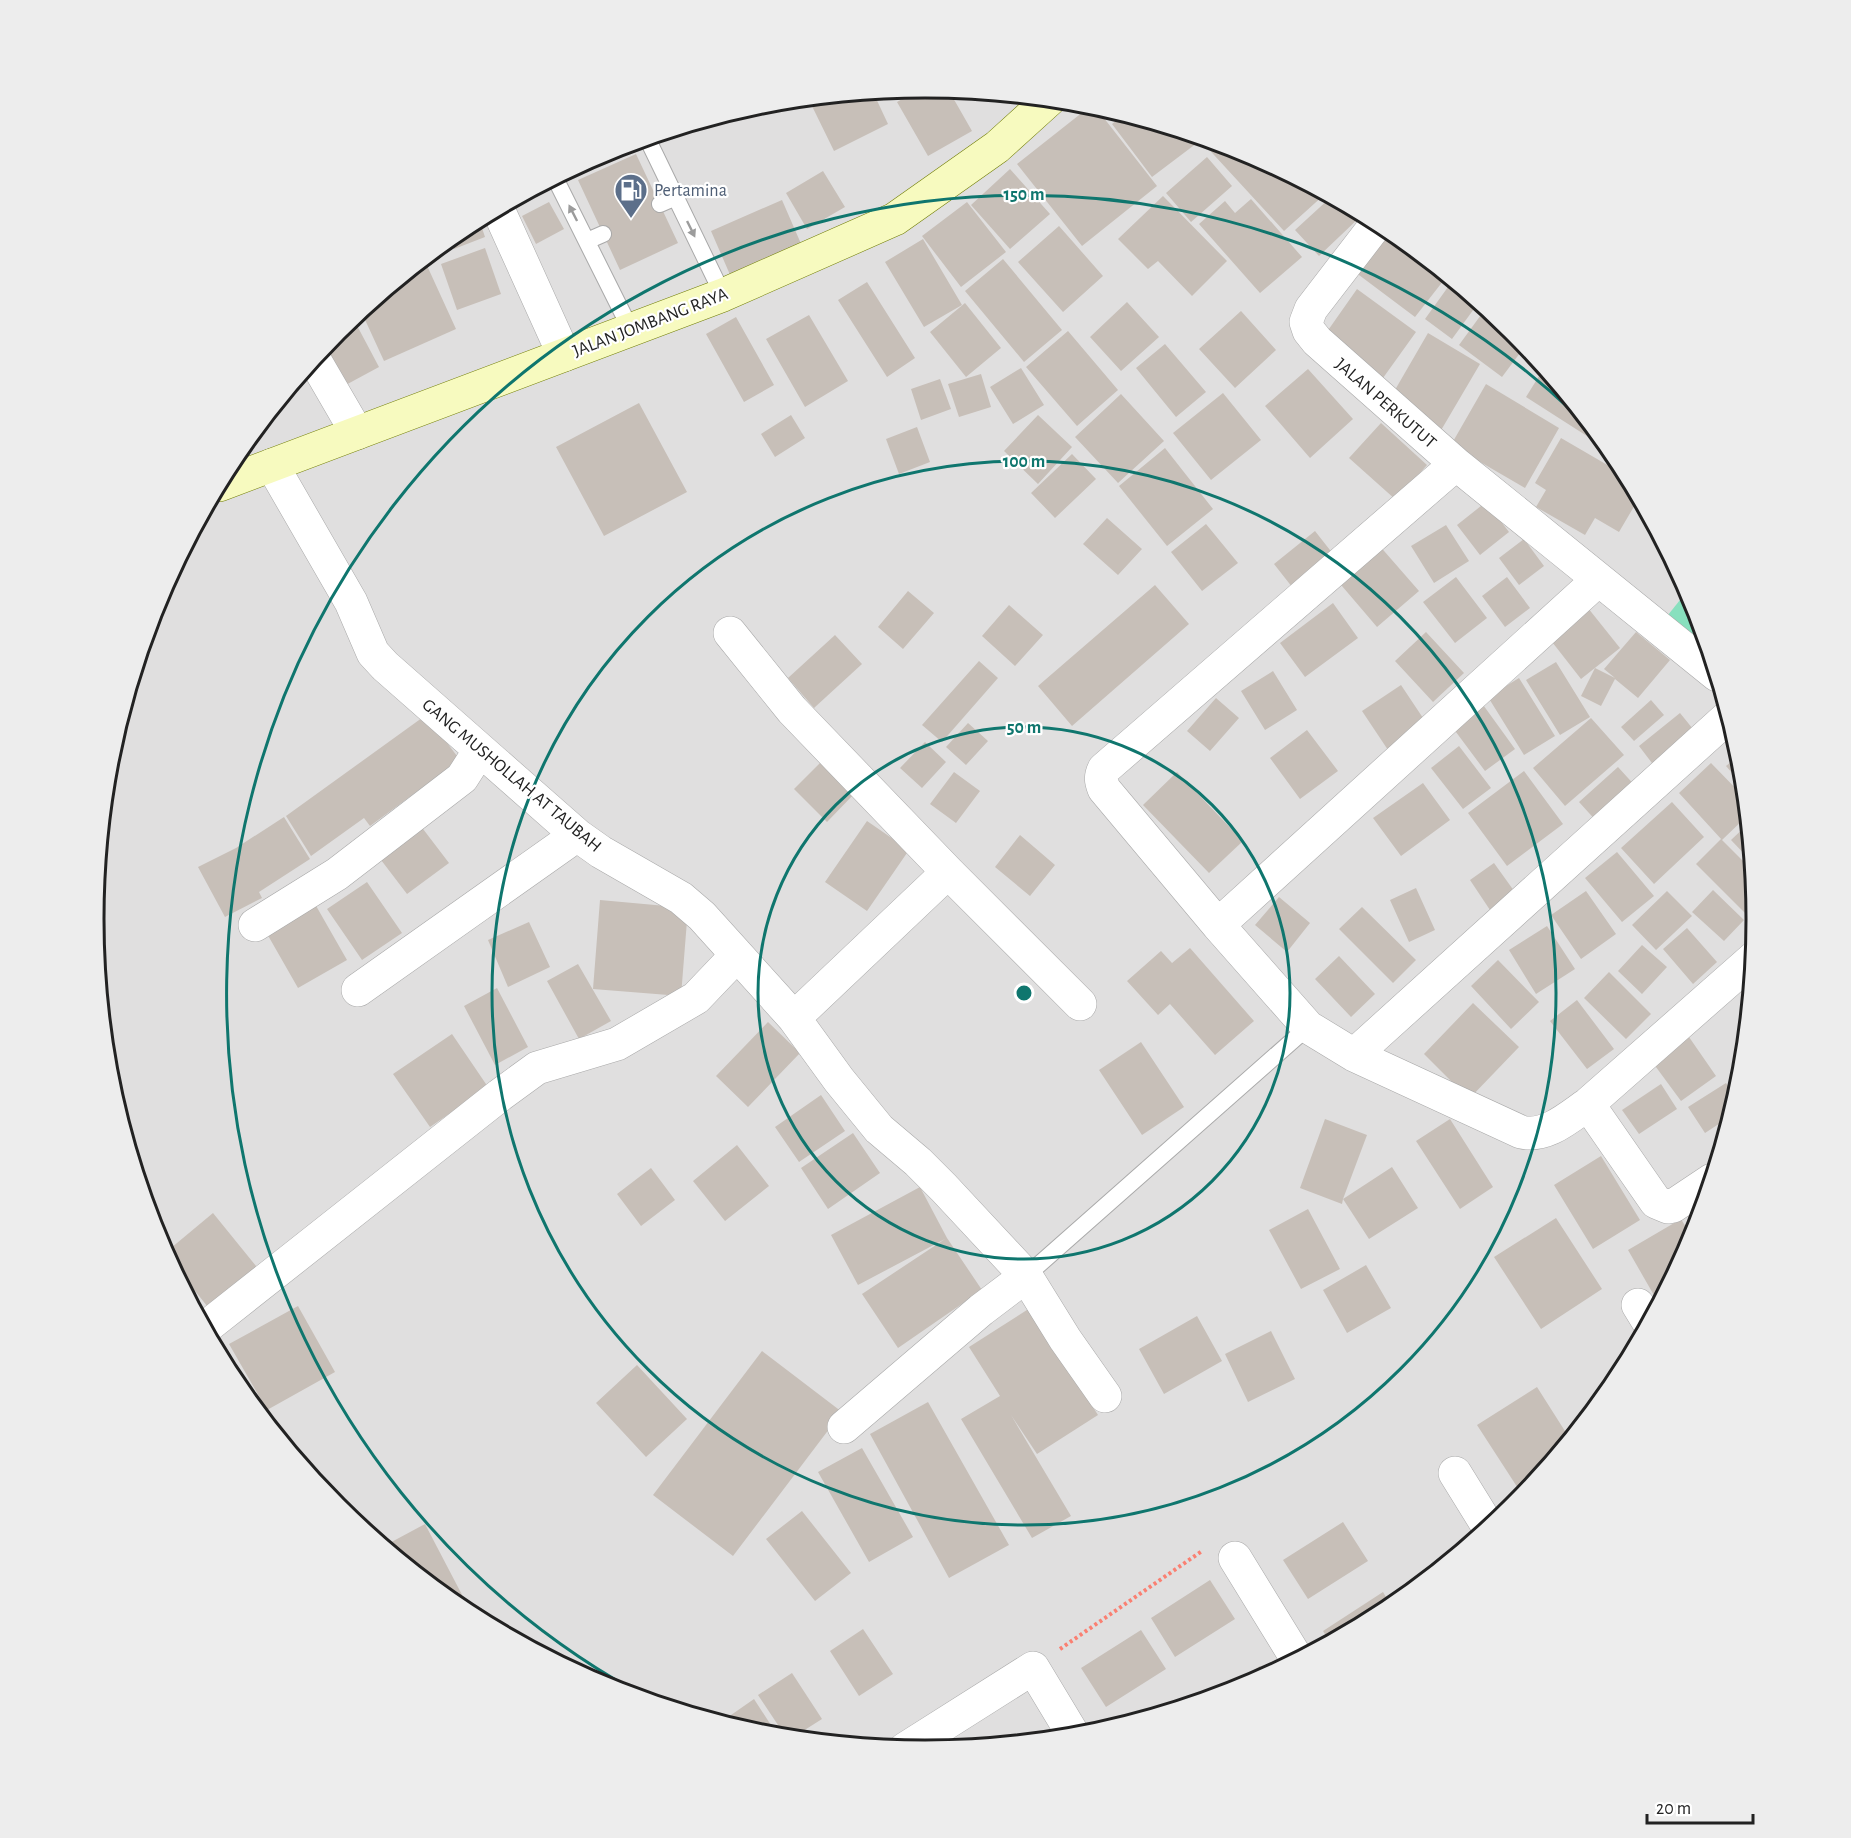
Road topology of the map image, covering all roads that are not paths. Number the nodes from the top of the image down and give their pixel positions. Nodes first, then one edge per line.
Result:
1 (1042, 106) edge
2 (650, 145) edge
3 (559, 184) edge
4 (676, 197) junction
5 (660, 204) dead end
6 (501, 216) edge
7 (1372, 230) edge
8 (723, 295) junction
9 (631, 330) junction
10 (564, 355) junction
11 (319, 366) edge
12 (357, 433) junction
13 (1456, 464) junction
14 (272, 465) junction
15 (231, 480) edge
16 (1598, 580) junction
17 (730, 633) dead end
18 (1705, 660) edge
19 (1723, 722) edge
20 (480, 750) junction
21 (577, 835) junction
22 (948, 872) junction
23 (255, 925) dead end
24 (1218, 926) junction
25 (737, 955) junction
26 (1745, 966) edge
27 (358, 990) dead end
28 (1080, 1004) dead end
29 (794, 1018) junction
30 (1308, 1026) junction
31 (1354, 1055) junction
32 (1588, 1104) junction
33 (1701, 1187) edge
34 (1026, 1276) junction
35 (211, 1324) edge
36 (1105, 1396) dead end
37 (844, 1427) dead end
38 (1455, 1473) dead end
39 (1484, 1521) edge
40 (1235, 1558) road end
41 (1294, 1653) edge
42 (1069, 1728) edge
43 (920, 1740) edge

1 - 8 main road, JALAN JOMBANG RAYA
2 - 4 lane
9 -> 3 lane
4 - 5 lane
4 -> 8 lane
6 - 10 street
7 - 13 street, JALAN PERKUTUT
8 - 9 main road, JALAN JOMBANG RAYA
9 - 10 main road, JALAN JOMBANG RAYA
10 - 12 main road, JALAN JOMBANG RAYA
11 - 12 street
12 - 14 main road, JALAN JOMBANG RAYA
13 - 16 street, JALAN PERKUTUT
13 - 24 street
14 - 15 main road, JALAN JOMBANG RAYA
14 - 20 street, GANG MUSHOLLAH AT TAUBAH
16 - 18 street, JALAN PERKUTUT
16 - 24 street
17 - 22 street
19 - 31 street
20 - 21 street, GANG MUSHOLLAH AT TAUBAH
20 - 23 street
21 - 25 street, GANG MUSHOLLAH AT TAUBAH
21 - 27 street
22 - 28 street
22 - 29 street
24 - 30 street
25 - 29 street, GANG MUSHOLLAH AT TAUBAH
25 - 35 street
26 - 32 street
29 - 34 street, GANG MUSHOLLAH AT TAUBAH
30 - 31 street
30 - 34 lane
31 - 32 street
32 - 33 street
34 - 36 street, GANG MUSHOLLAH AT TAUBAH
34 - 37 street
38 - 39 street
40 - 41 street
42 - 43 street

